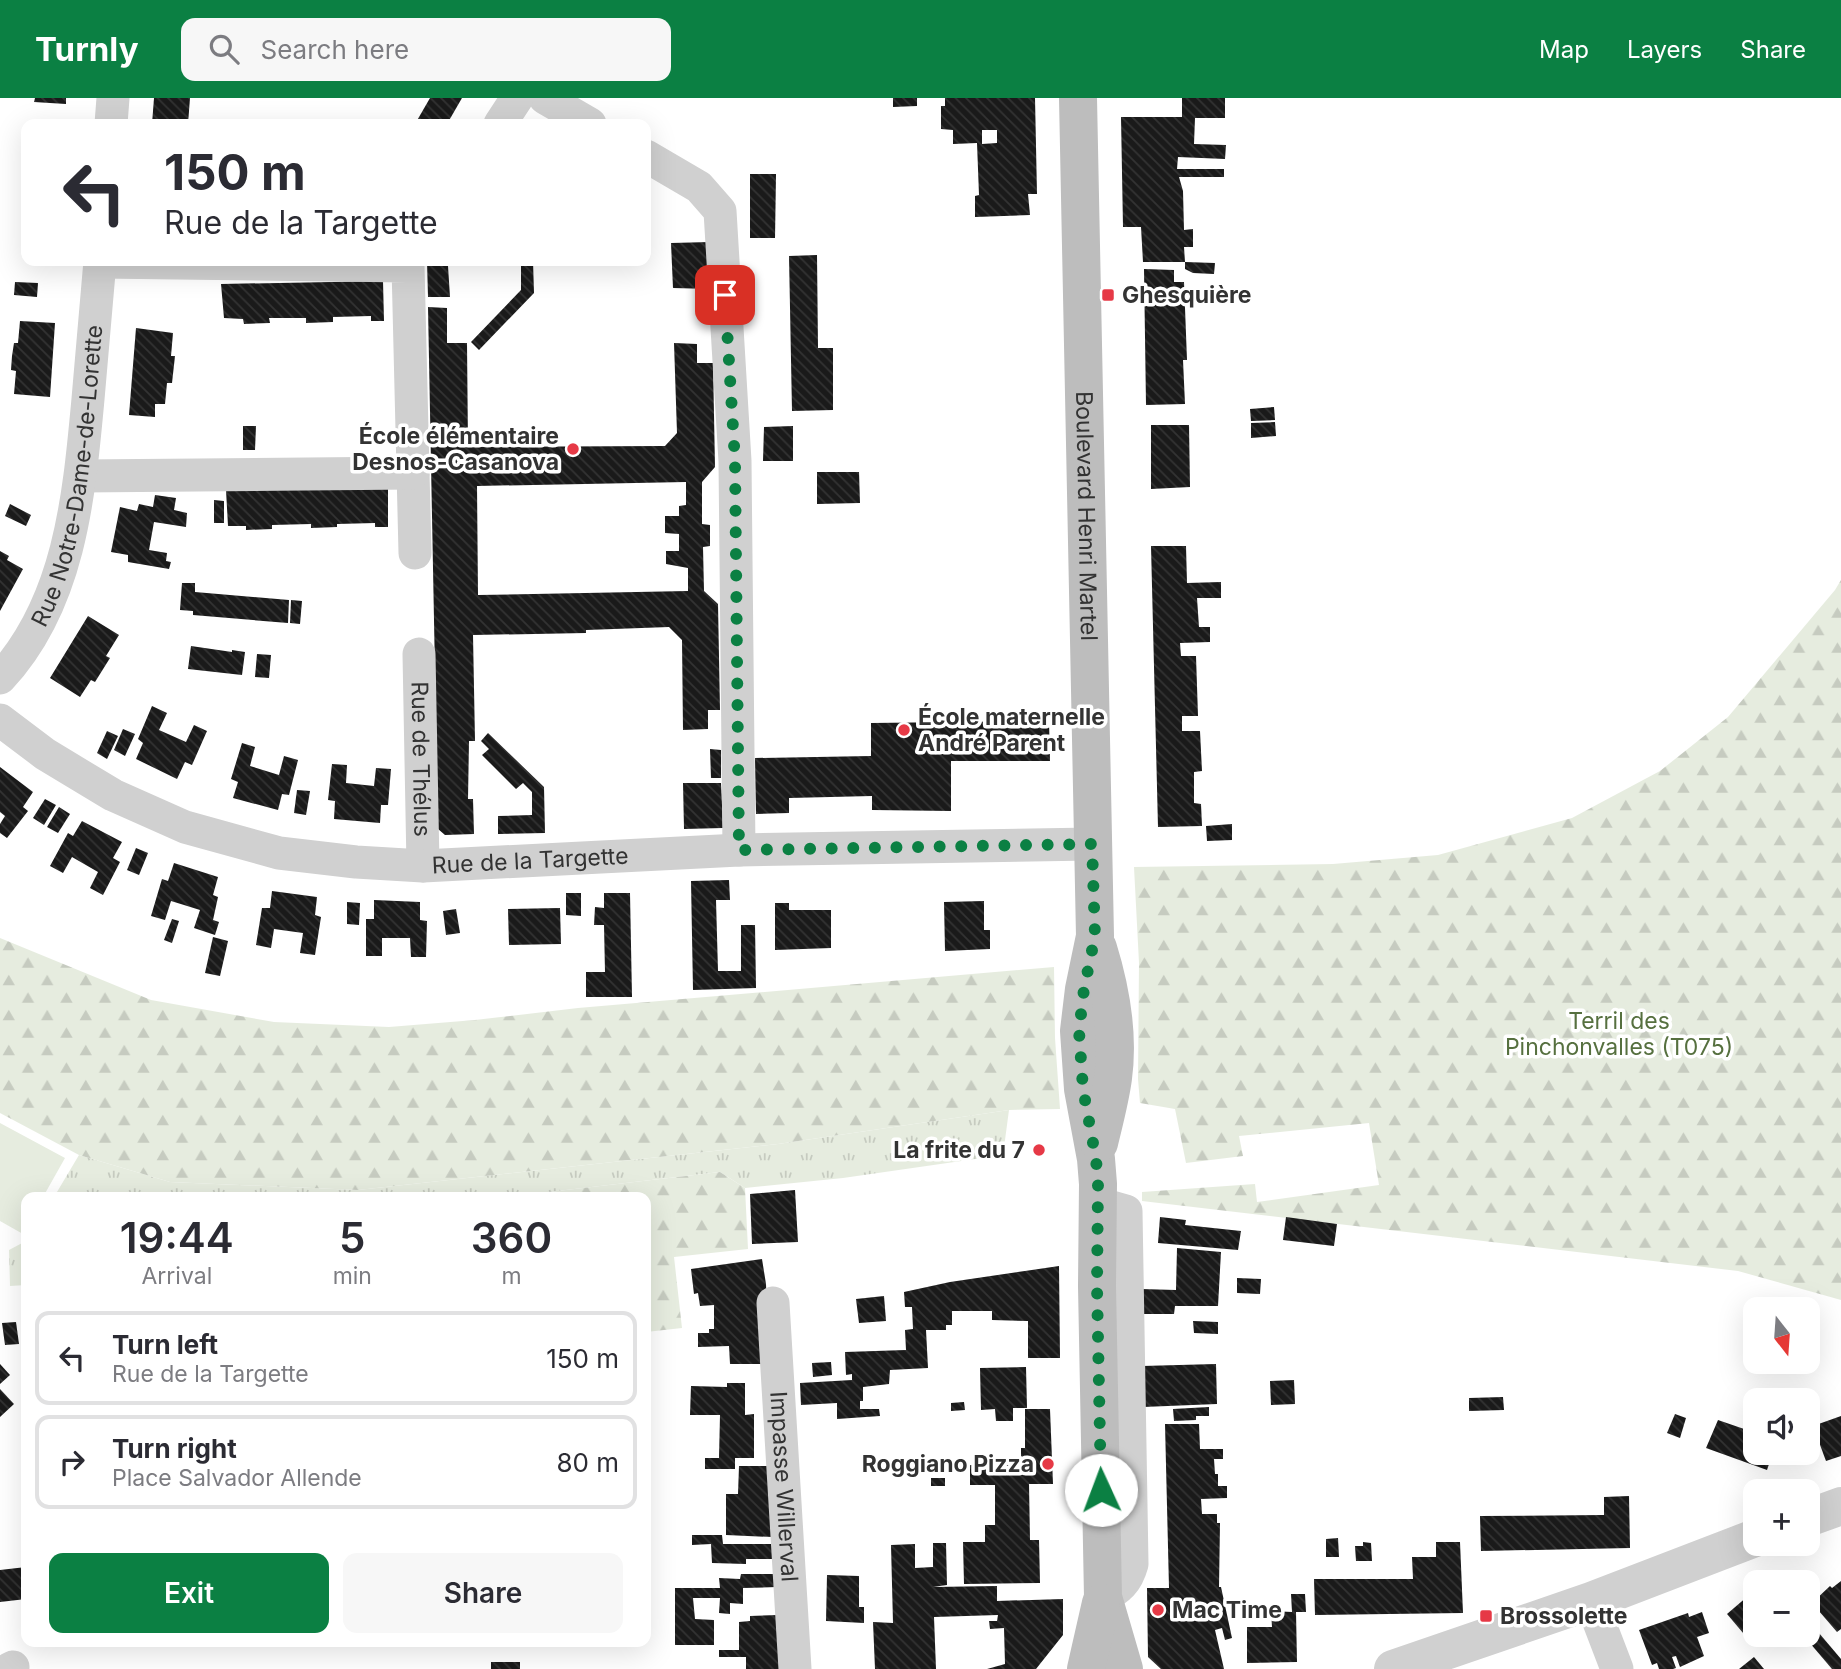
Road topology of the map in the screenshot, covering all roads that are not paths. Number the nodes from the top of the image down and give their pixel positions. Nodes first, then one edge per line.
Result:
1 (113, 98) edge
2 (517, 98) edge
3 (545, 98) edge
4 (1078, 98) edge
5 (111, 119) edge
6 (503, 119) edge
7 (581, 119) edge
8 (651, 159) edge
9 (100, 266) edge
10 (409, 266) edge
11 (413, 473) junction
12 (81, 476) junction
13 (415, 553) dead end
14 (419, 653) dead end
15 (0, 678) edge
16 (0, 720) edge
17 (1092, 844) junction
18 (739, 850) junction
19 (423, 866) junction
20 (774, 1303) dead end
21 (1841, 1506) edge
22 (1820, 1514) edge
23 (1743, 1543) edge
24 (1103, 1597) junction
25 (1591, 1601) junction
26 (794, 1669) edge
27 (1086, 1669) edge
28 (1124, 1669) edge
29 (1393, 1669) edge
30 (1617, 1669) edge

1 - 5 street
2 - 6 street
3 - 7 street
4 - 17 main road, Boulevard Henri Martel
8 - 18 street
9 - 12 street, Rue Notre-Dame-de-Lorette
10 - 11 street
11 - 12 street
11 - 13 street
12 - 15 street, Rue Notre-Dame-de-Lorette
14 - 19 street, Rue de Thélus
16 - 19 street, Rue de la Targette
17 - 18 street, Rue de la Targette
17 - 24 main road, Boulevard Henri Martel
18 - 19 street, Rue de la Targette
20 - 26 street, Impasse Willerval
21 - 22 street
23 - 25 street
24 - 27 main road, Boulevard Henri Martel
24 - 28 main road, Boulevard Henri Martel
25 - 29 street
25 - 30 street

